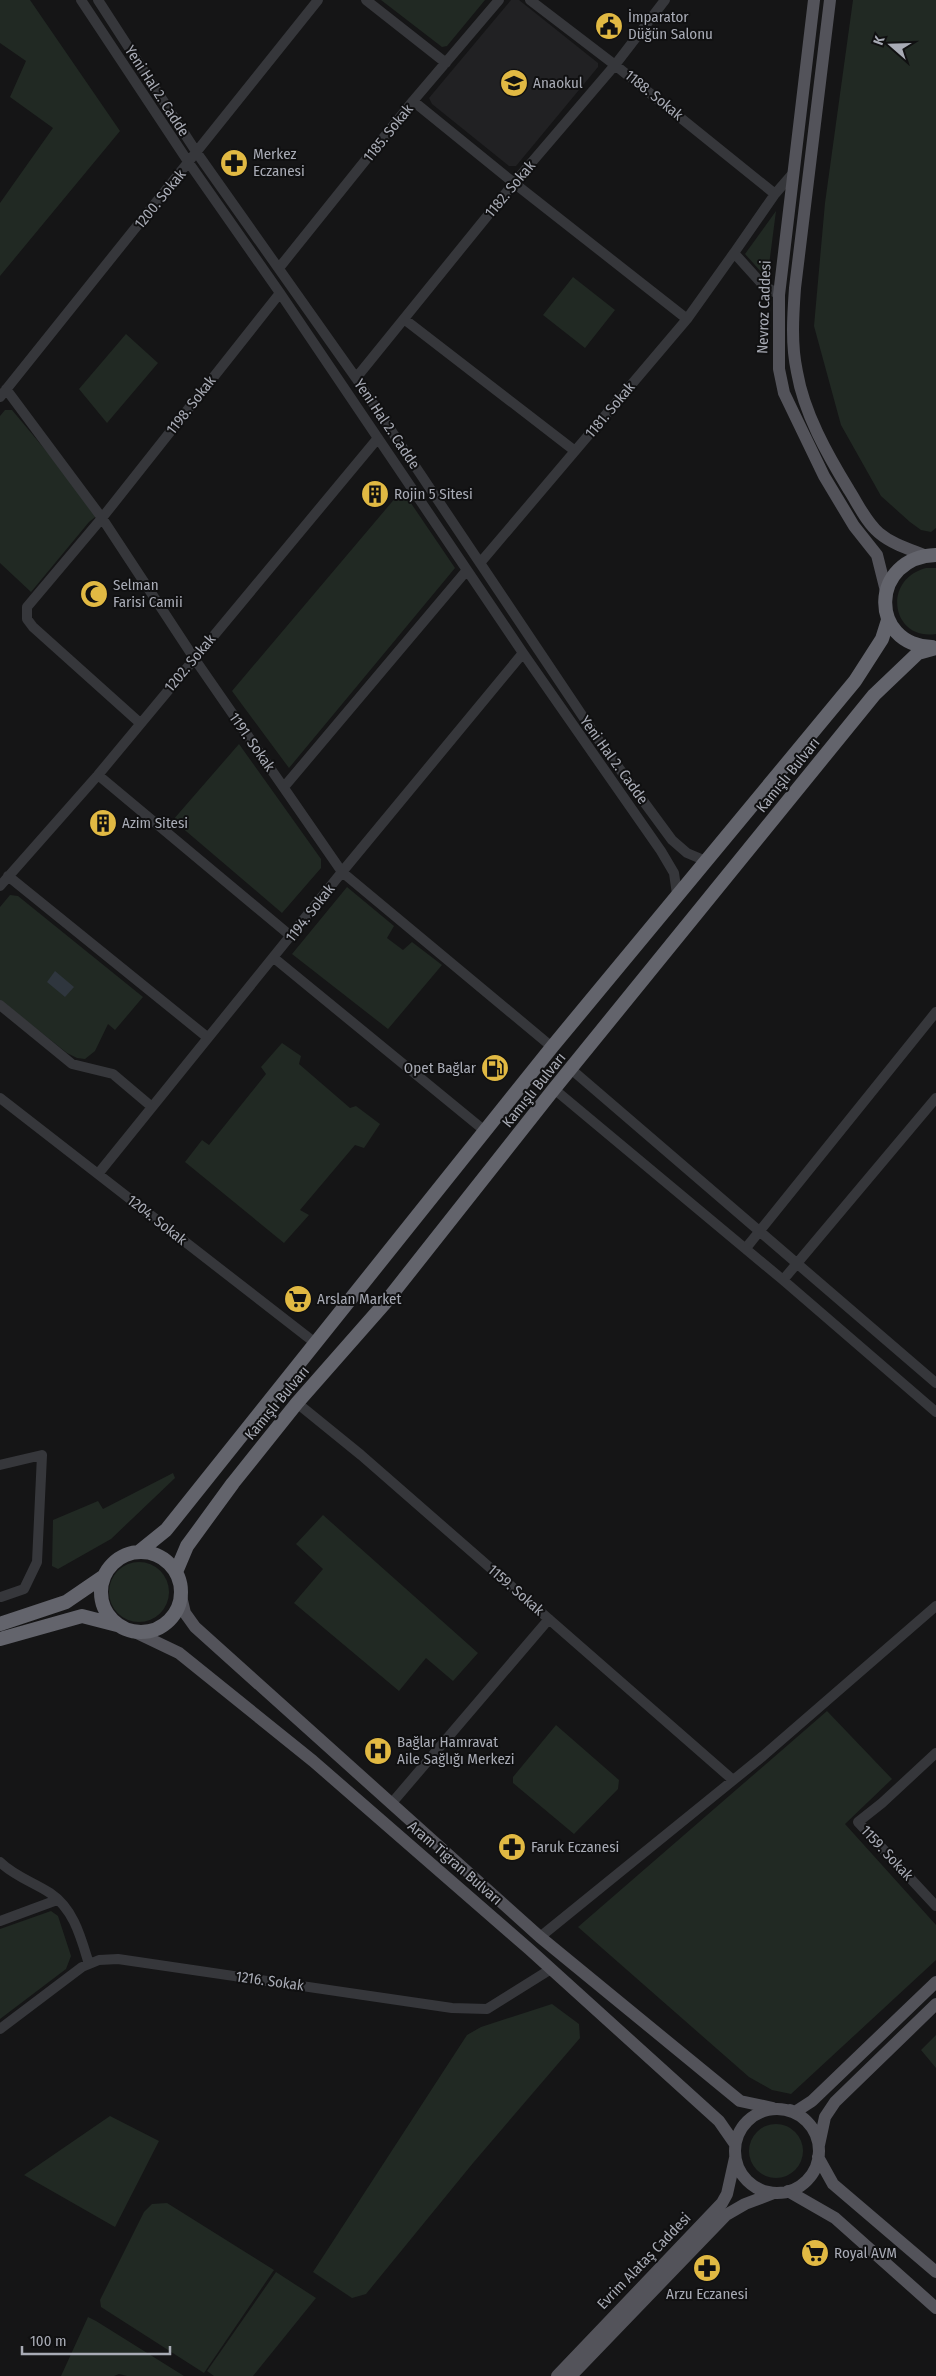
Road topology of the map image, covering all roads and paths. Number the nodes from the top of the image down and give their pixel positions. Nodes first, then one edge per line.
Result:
1 (81, 0) edge
2 (98, 0) edge
3 (318, 0) edge
4 (366, 0) edge
5 (499, 0) edge
6 (530, 0) edge
7 (665, 0) edge
8 (814, 0) edge
9 (830, 0) edge
10 (446, 63) junction
11 (616, 65) junction
12 (413, 100) junction
13 (197, 152) junction
14 (189, 163) junction
15 (794, 172) junction
16 (514, 183) junction
17 (776, 194) junction
18 (734, 253) junction
19 (280, 268) junction
20 (280, 292) junction
21 (778, 295) junction
22 (404, 319) junction
23 (687, 319) junction
24 (356, 378) junction
25 (3, 393) edge
26 (378, 438) junction
27 (575, 451) junction
28 (102, 518) junction
29 (930, 555) edge
30 (480, 563) junction
31 (467, 570) junction
32 (886, 590) junction
33 (888, 620) junction
34 (936, 648) edge
35 (524, 654) junction
36 (194, 658) junction
37 (140, 723) junction
38 (98, 775) junction
39 (284, 788) junction
40 (706, 861) junction
41 (342, 872) junction
42 (8, 876) junction
43 (0, 886) edge
44 (677, 894) junction
45 (292, 936) junction
46 (274, 958) junction
47 (0, 1005) edge
48 (936, 1012) edge
49 (207, 1037) junction
50 (552, 1047) junction
51 (572, 1070) junction
52 (554, 1089) junction
53 (0, 1098) edge
54 (935, 1102) edge
55 (152, 1106) junction
56 (485, 1131) junction
57 (98, 1174) junction
58 (760, 1230) junction
59 (746, 1248) junction
60 (798, 1263) junction
61 (784, 1280) junction
62 (314, 1342) junction
63 (936, 1383) edge
64 (297, 1403) junction
65 (936, 1412) edge
66 (0, 1465) edge
67 (140, 1551) junction
68 (176, 1572) junction
69 (104, 1576) junction
70 (181, 1596) junction
71 (1, 1597) dead end
72 (936, 1606) edge
73 (549, 1619) junction
74 (0, 1624) edge
75 (126, 1629) junction
76 (0, 1639) edge
77 (936, 1753) edge
78 (733, 1780) junction
79 (391, 1804) junction
80 (0, 1862) edge
81 (57, 1900) junction
82 (936, 1906) edge
83 (0, 1921) edge
84 (540, 1937) junction
85 (89, 1964) junction
86 (551, 1969) junction
87 (936, 1982) edge
88 (936, 2004) edge
89 (0, 2028) edge
90 (773, 2108) junction
91 (786, 2109) junction
92 (735, 2144) junction
93 (819, 2151) junction
94 (735, 2158) junction
95 (788, 2192) junction
96 (774, 2193) junction
97 (936, 2272) edge
98 (936, 2308) edge
99 (557, 2376) edge
100 (571, 2376) edge

1 - 14 street
2 - 13 street, Yeni Hal 2. Cadde
3 - 13 street, 1200. Sokak
4 - 10 street
5 - 10 street, 1185. Sokak
6 - 11 street, 1188. Sokak
7 - 11 street, 1182. Sokak
8 - 15 main road, Nevroz Caddesi
9 - 29 main road, Nevroz Caddesi
10 - 12 street, 1185. Sokak
11 - 16 street, 1182. Sokak
11 - 17 street, 1188. Sokak
12 - 16 street
12 - 19 street, 1185. Sokak
13 - 14 street, 1200. Sokak
13 - 19 street, Yeni Hal 2. Cadde
14 - 20 street
14 - 25 street, 1200. Sokak
15 - 17 street
15 - 21 main road, Nevroz Caddesi
16 - 22 street, 1182. Sokak
16 - 23 street
17 - 18 street
18 - 21 street
18 - 23 street, 1181. Sokak
19 - 24 street, Yeni Hal 2. Cadde
20 - 26 street
20 - 28 street, 1198. Sokak
21 - 32 main road, Nevroz Caddesi
22 - 24 street, 1182. Sokak
22 - 27 street
23 - 27 street, 1181. Sokak
24 - 30 street, Yeni Hal 2. Cadde
25 - 28 street, 1191. Sokak
26 - 31 street
26 - 36 street, 1202. Sokak
27 - 30 street, 1181. Sokak
28 - 36 street, 1191. Sokak
28 - 37 street, 1198. Sokak
29 - 32 highway
30 - 40 street, Yeni Hal 2. Cadde
31 - 35 street
31 - 39 street
32 - 33 highway
33 - 34 highway
33 - 40 highway, Kamışlı Bulvarı
34 - 51 highway, Kamışlı Bulvarı
35 - 41 street, 1194. Sokak
35 - 44 street
36 - 37 street, 1202. Sokak
36 - 39 street, 1191. Sokak
37 - 38 street, 1202. Sokak
38 - 42 street, 1202. Sokak
38 - 45 street
39 - 41 street, 1191. Sokak
40 - 44 highway, Kamışlı Bulvarı
41 - 45 street, 1194. Sokak
41 - 50 street, 1191. Sokak
42 - 43 street, 1202. Sokak
42 - 49 street
44 - 50 highway, Kamışlı Bulvarı
45 - 46 street, 1194. Sokak
46 - 49 street, 1194. Sokak
46 - 56 street
47 - 55 street
48 - 58 street
49 - 55 street, 1194. Sokak
50 - 56 highway, Kamışlı Bulvarı
51 - 52 highway, Kamışlı Bulvarı
51 - 58 street
52 - 59 street
52 - 64 highway, Kamışlı Bulvarı
53 - 57 street, 1204. Sokak
54 - 60 street
55 - 57 street, 1194. Sokak
56 - 62 highway, Kamışlı Bulvarı
57 - 62 street, 1204. Sokak
58 - 59 street
58 - 60 street
59 - 61 street
60 - 61 street
60 - 63 street
61 - 65 street
62 - 67 highway, Kamışlı Bulvarı
64 - 68 highway, Kamışlı Bulvarı
64 - 73 street, 1159. Sokak
66 - 71 street
67 - 68 highway
67 - 69 highway
68 - 70 highway
69 - 74 highway
69 - 75 highway
70 - 75 highway
70 - 79 main road
72 - 78 street
73 - 78 street, 1159. Sokak
73 - 79 street
75 - 76 highway
75 - 86 main road, Aram Tigran Bulvarı
77 - 82 street, 1159. Sokak
78 - 84 street
79 - 84 main road
80 - 81 street
81 - 83 street
81 - 85 street
84 - 90 main road
85 - 86 street, 1216. Sokak
85 - 89 street, 1216. Sokak
86 - 92 main road, Aram Tigran Bulvarı
87 - 91 main road
88 - 93 main road
90 - 91 main road
90 - 92 main road
91 - 93 main road
92 - 94 main road
93 - 95 main road
93 - 97 main road
94 - 96 main road
94 - 99 main road, Evrim Alataş Caddesi
95 - 96 main road
95 - 98 main road
96 - 100 main road, Evrim Alataş Caddesi

